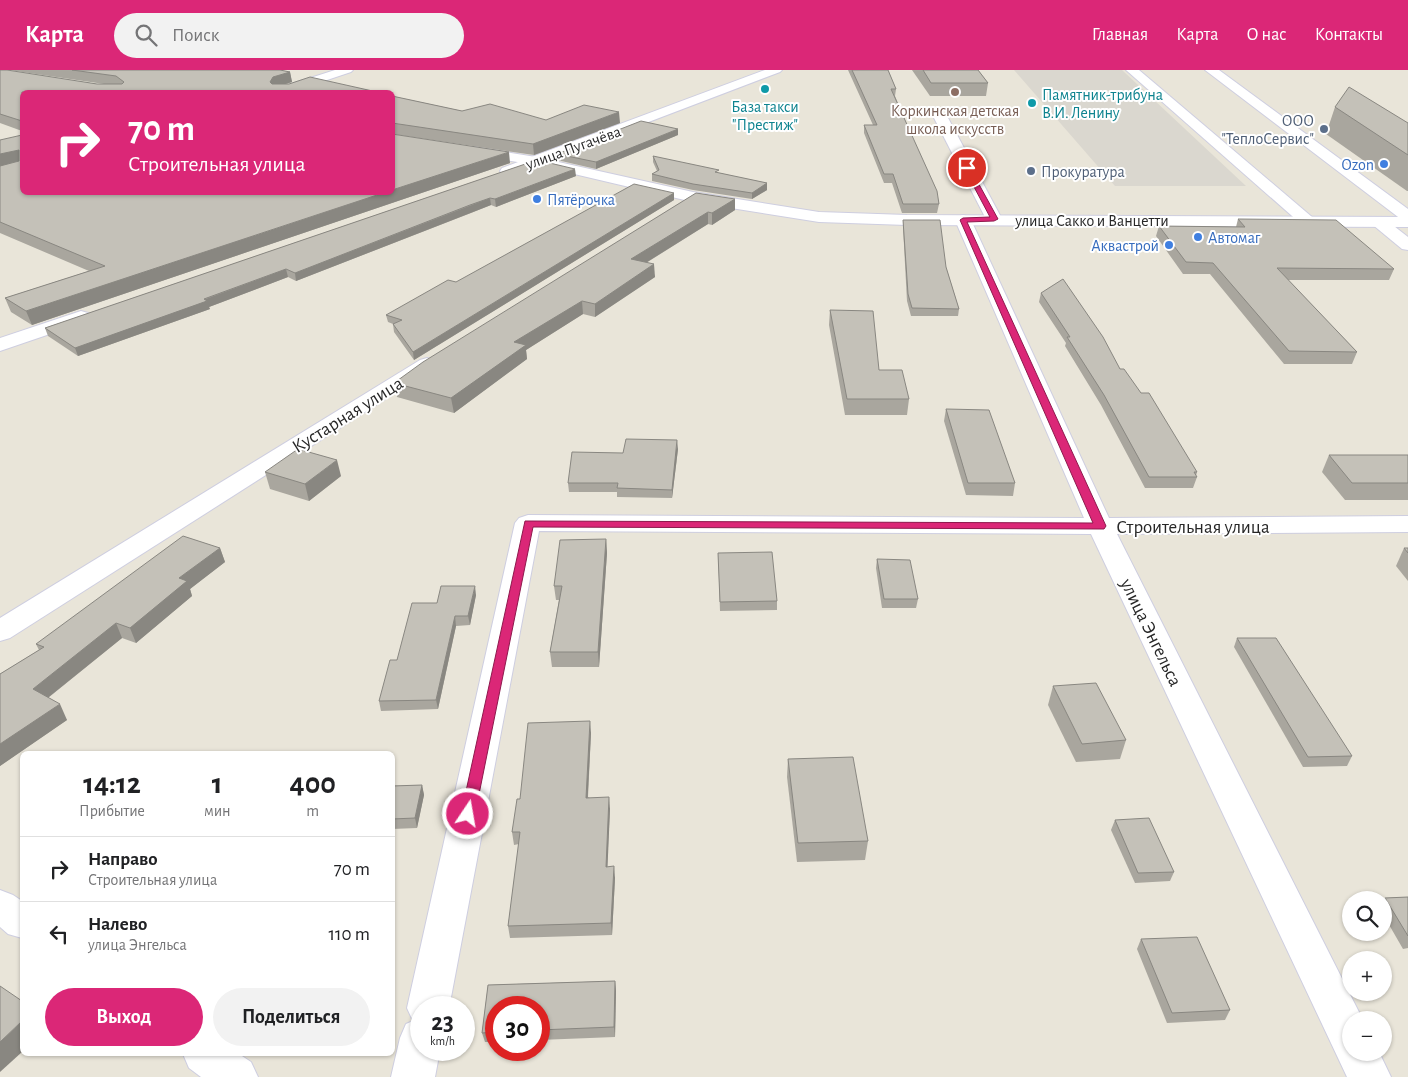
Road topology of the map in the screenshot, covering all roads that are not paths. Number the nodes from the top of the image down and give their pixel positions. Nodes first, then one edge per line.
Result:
1 (347, 70) edge
2 (776, 70) edge
3 (1132, 70) edge
4 (1210, 70) edge
5 (286, 90) edge
6 (940, 116) dead end
7 (459, 149) edge
8 (536, 161) junction
9 (489, 177) edge
10 (693, 197) junction
11 (668, 213) edge
12 (1408, 217) edge
13 (994, 219) junction
14 (963, 220) junction
15 (1306, 220) junction
16 (1379, 222) junction
17 (1408, 222) edge
18 (1408, 245) edge
19 (92, 313) edge
20 (0, 345) edge
21 (448, 350) edge
22 (1408, 524) edge
23 (1100, 526) junction
24 (0, 631) edge
25 (0, 906) edge
26 (20, 921) edge
27 (430, 996) edge
28 (1342, 1022) edge
29 (207, 1056) edge
30 (416, 1061) edge
31 (1362, 1061) edge
32 (236, 1077) edge
33 (413, 1077) edge
34 (1369, 1077) edge

1 - 5 street
2 - 8 street, улица Пугачёва
3 - 15 street
4 - 12 street
6 - 13 street
7 - 8 street, улица Сакко и Ванцетти
8 - 9 street, улица Пугачёва
8 - 10 street, улица Сакко и Ванцетти
10 - 11 street
10 - 14 street, улица Сакко и Ванцетти
13 - 14 street, улица Сакко и Ванцетти
13 - 15 street, улица Сакко и Ванцетти
14 - 23 street, улица Энгельса
15 - 16 street, улица Сакко и Ванцетти
16 - 17 street, улица Сакко и Ванцетти
16 - 18 street
19 - 20 street
21 - 24 street, Кустарная улица
22 - 23 street, Строительная улица
23 - 27 street, Строительная улица
23 - 28 street, улица Энгельса
25 - 26 street
29 - 32 street
30 - 33 street
31 - 34 street

